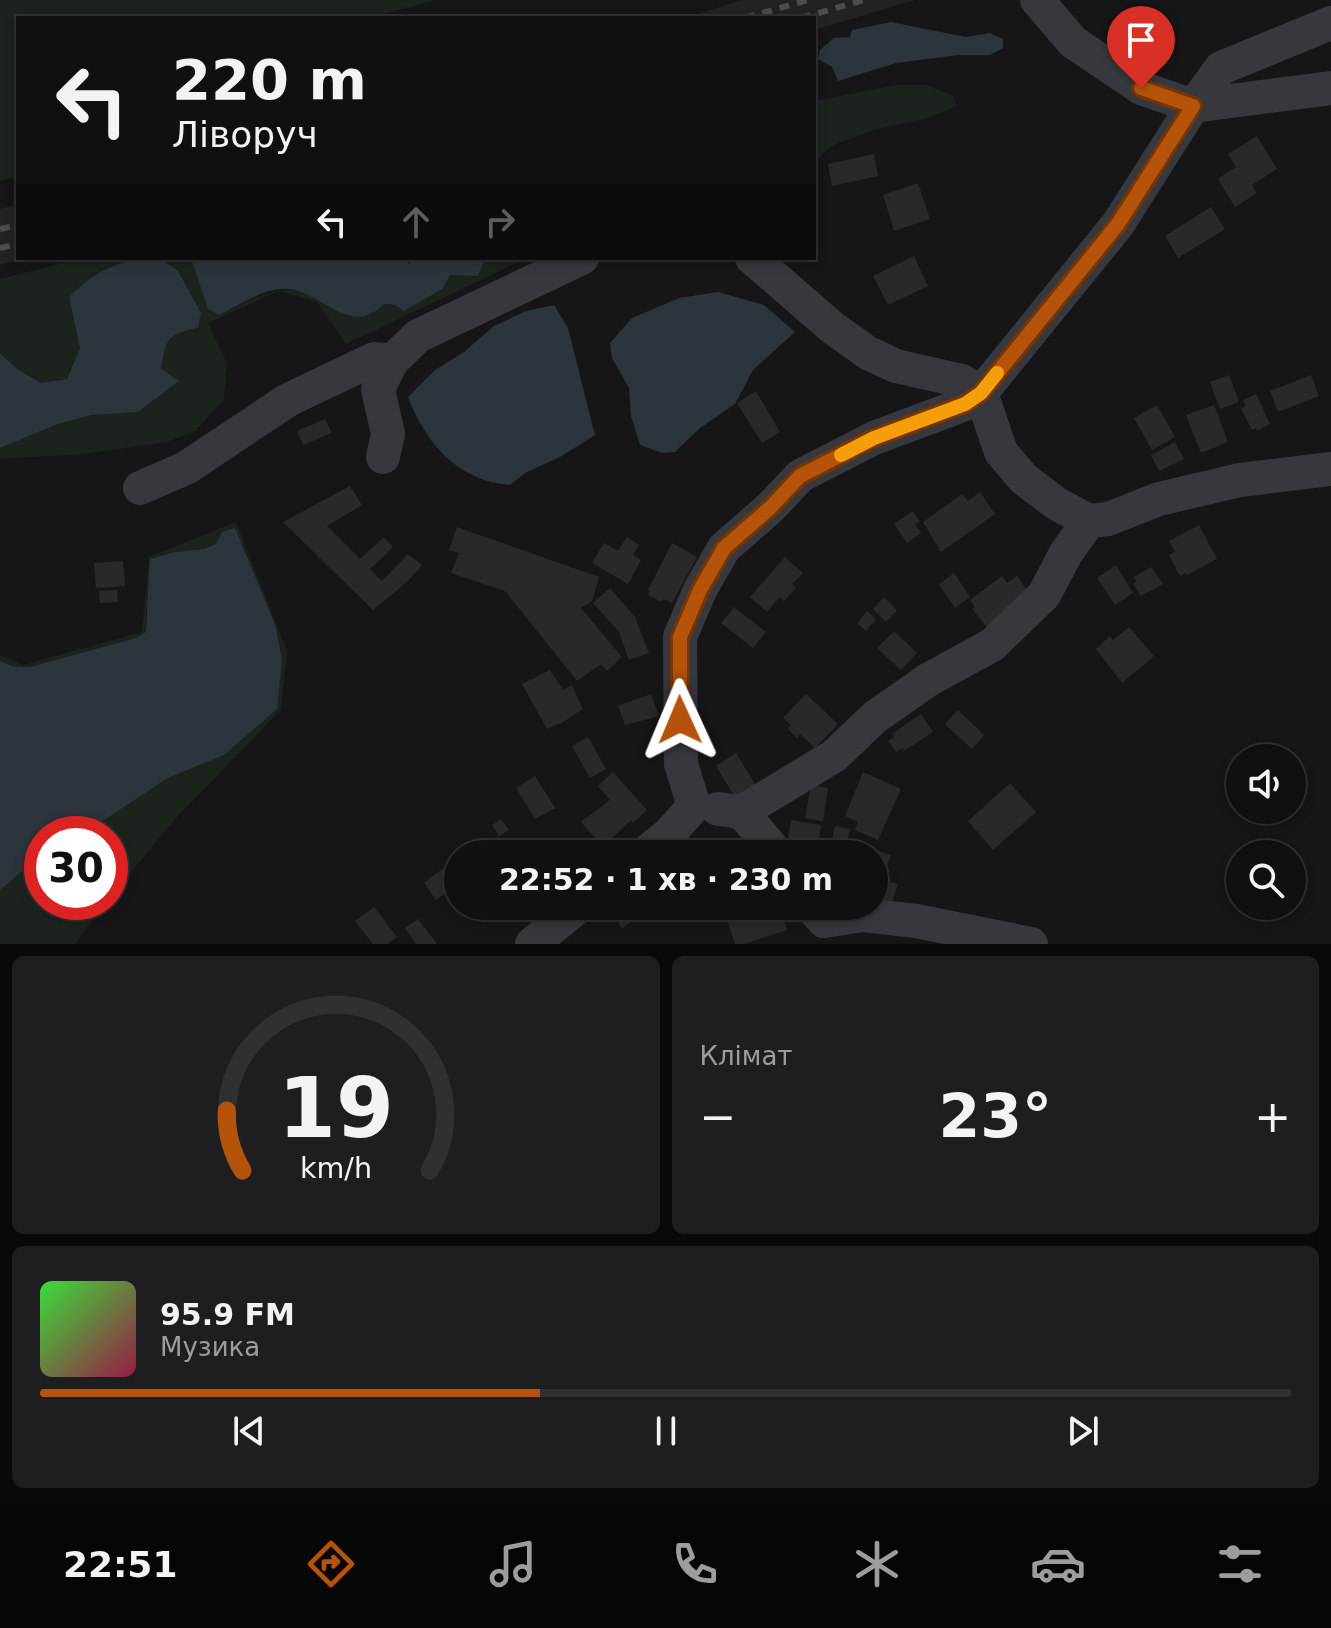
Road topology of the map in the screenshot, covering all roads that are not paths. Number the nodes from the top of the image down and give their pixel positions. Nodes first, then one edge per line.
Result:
1 (1037, 0) edge
2 (1331, 23) edge
3 (1331, 88) edge
4 (1193, 106) junction
5 (578, 260) edge
6 (754, 260) edge
7 (392, 361) junction
8 (981, 393) junction
9 (383, 457) dead end
10 (1331, 469) edge
11 (140, 488) dead end
12 (1089, 521) junction
13 (694, 806) junction
14 (741, 812) junction
15 (662, 840) edge
16 (765, 840) edge
17 (562, 920) edge
18 (819, 924) edge
19 (532, 944) edge
20 (1031, 944) edge

1 - 4 street
2 - 4 street
3 - 4 street
4 - 8 street
5 - 7 street
6 - 8 street
7 - 9 street
7 - 11 street
8 - 12 street
8 - 13 street
10 - 12 street
12 - 14 street
13 - 14 street
13 - 15 street
14 - 16 street
17 - 19 street
18 - 20 street

